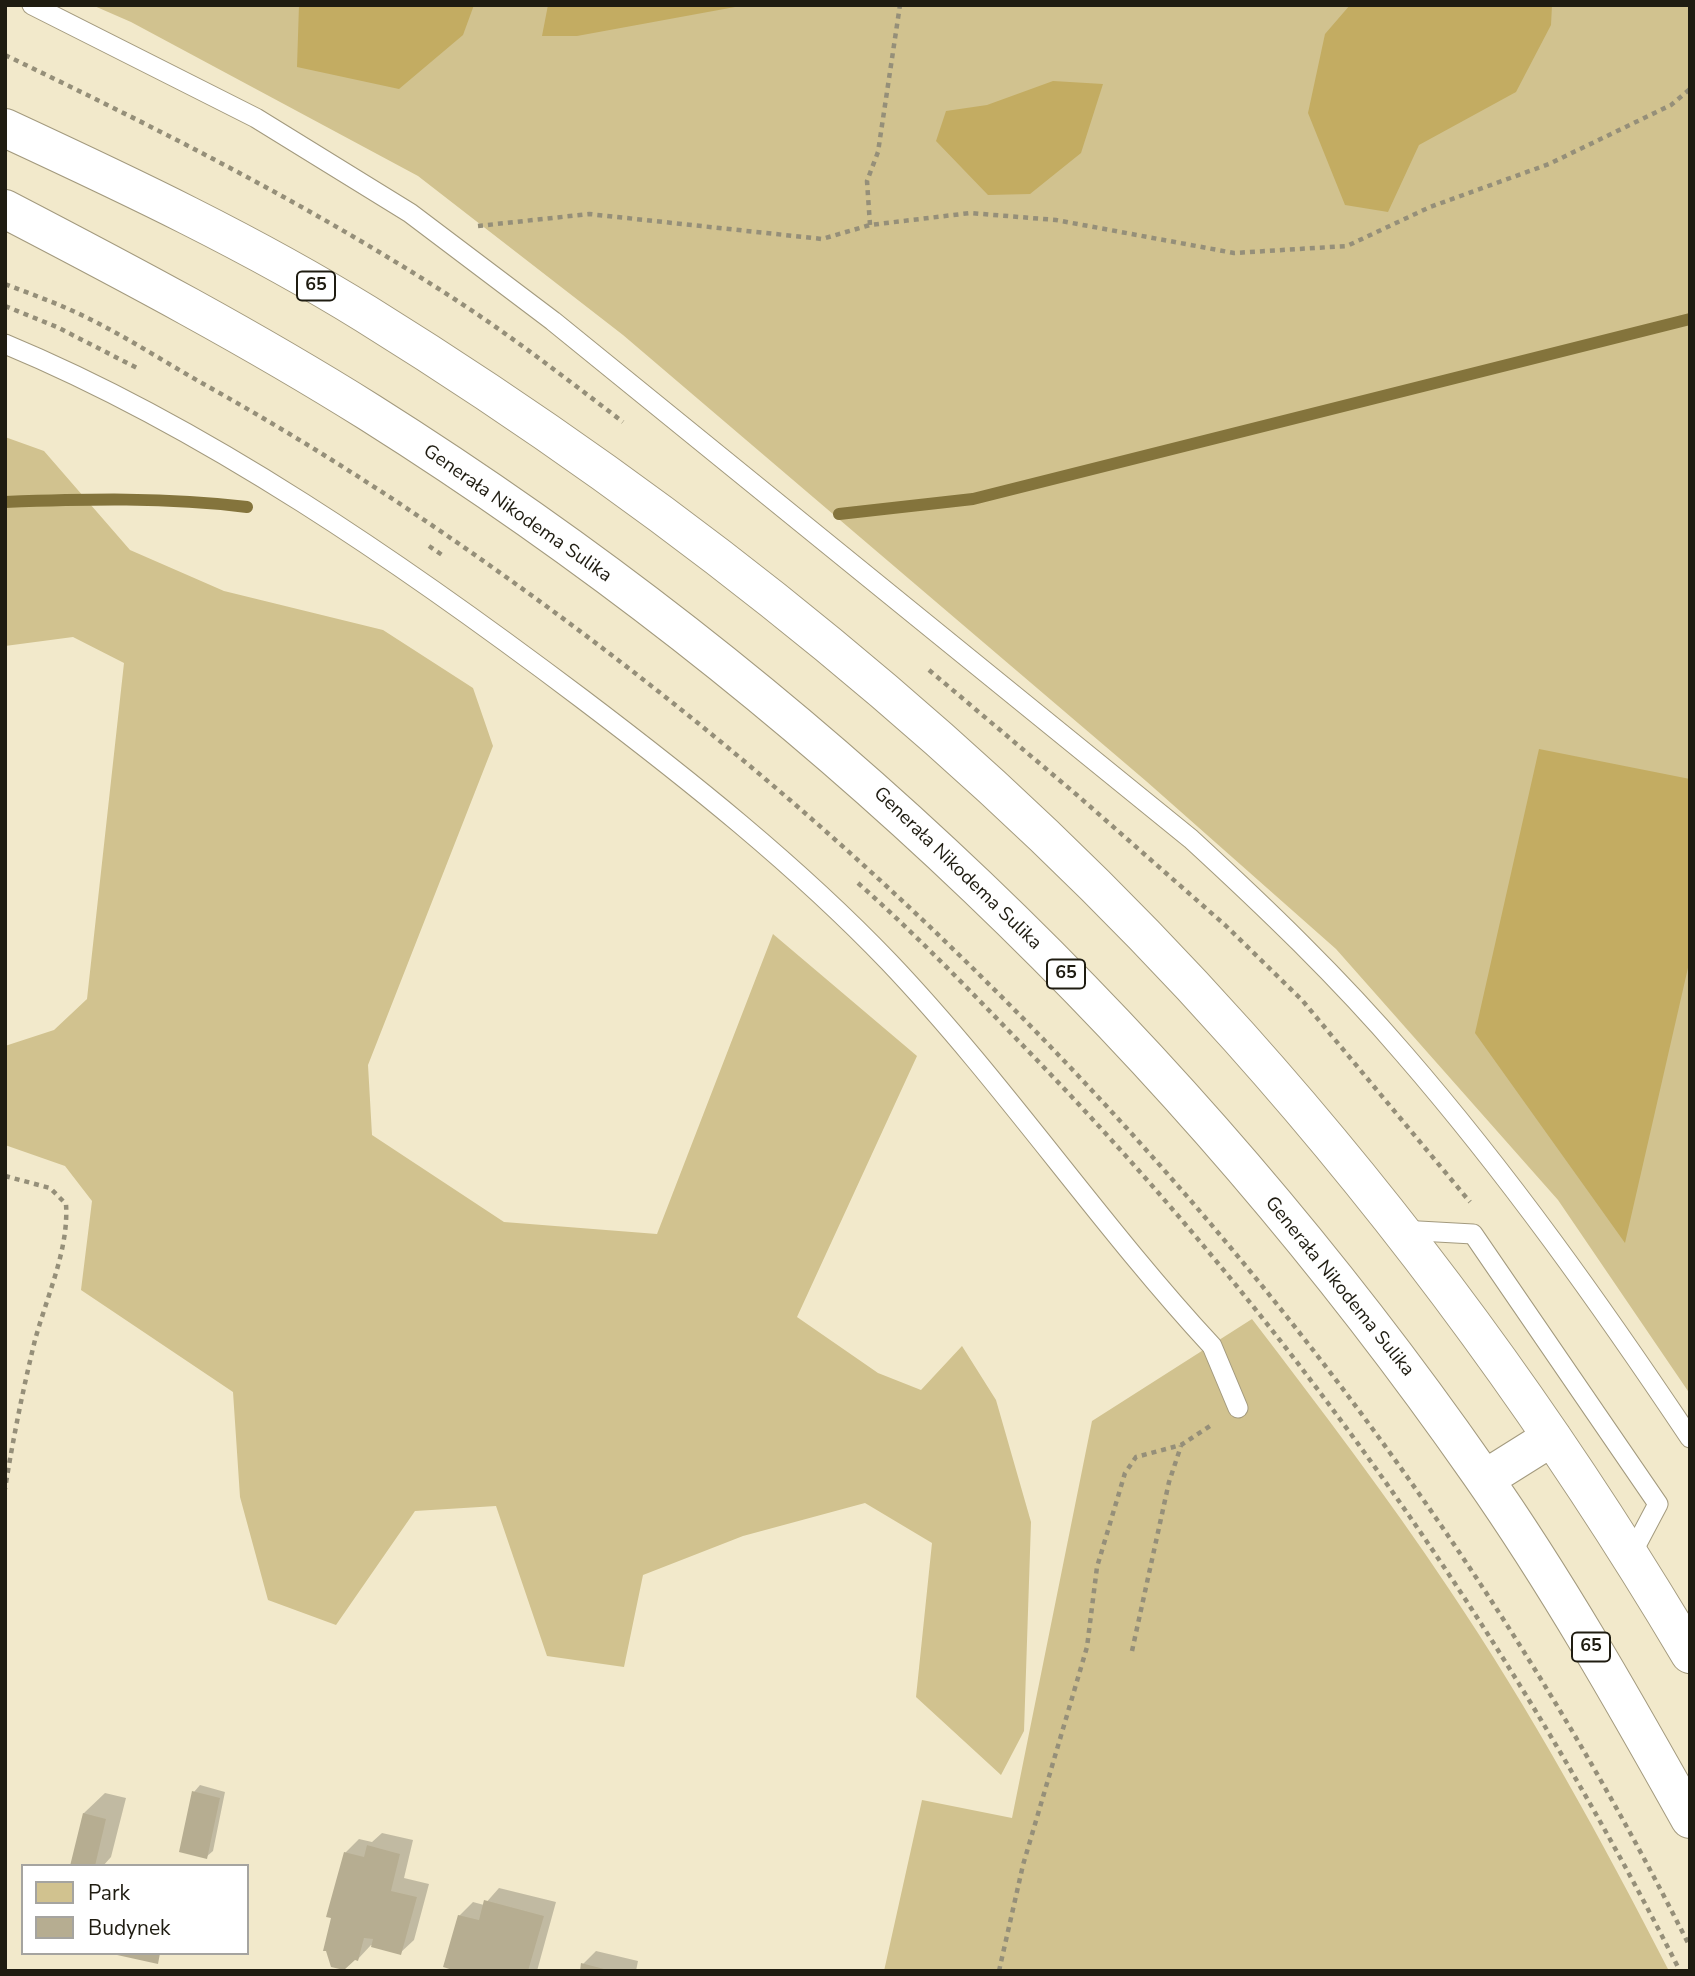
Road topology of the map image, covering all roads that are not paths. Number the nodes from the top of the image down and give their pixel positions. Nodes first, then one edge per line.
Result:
1 (32, 5) edge
2 (5, 128) edge
3 (5, 209) edge
4 (5, 344) edge
5 (1401, 1230) junction
6 (1238, 1408) road end
7 (1552, 1437) junction
8 (1690, 1438) edge
9 (1485, 1479) junction
10 (1631, 1555) junction
11 (1690, 1654) edge
12 (1690, 1819) edge

1 - 8 lane
2 - 5 highway, 65
3 - 9 highway, Generała Nikodema Sulika / 65
4 - 6 lane
5 - 7 highway, 65
5 - 10 lane
7 - 9 highway
7 - 10 highway, 65
9 - 12 highway, Generała Nikodema Sulika / 65
10 - 11 highway, 65

